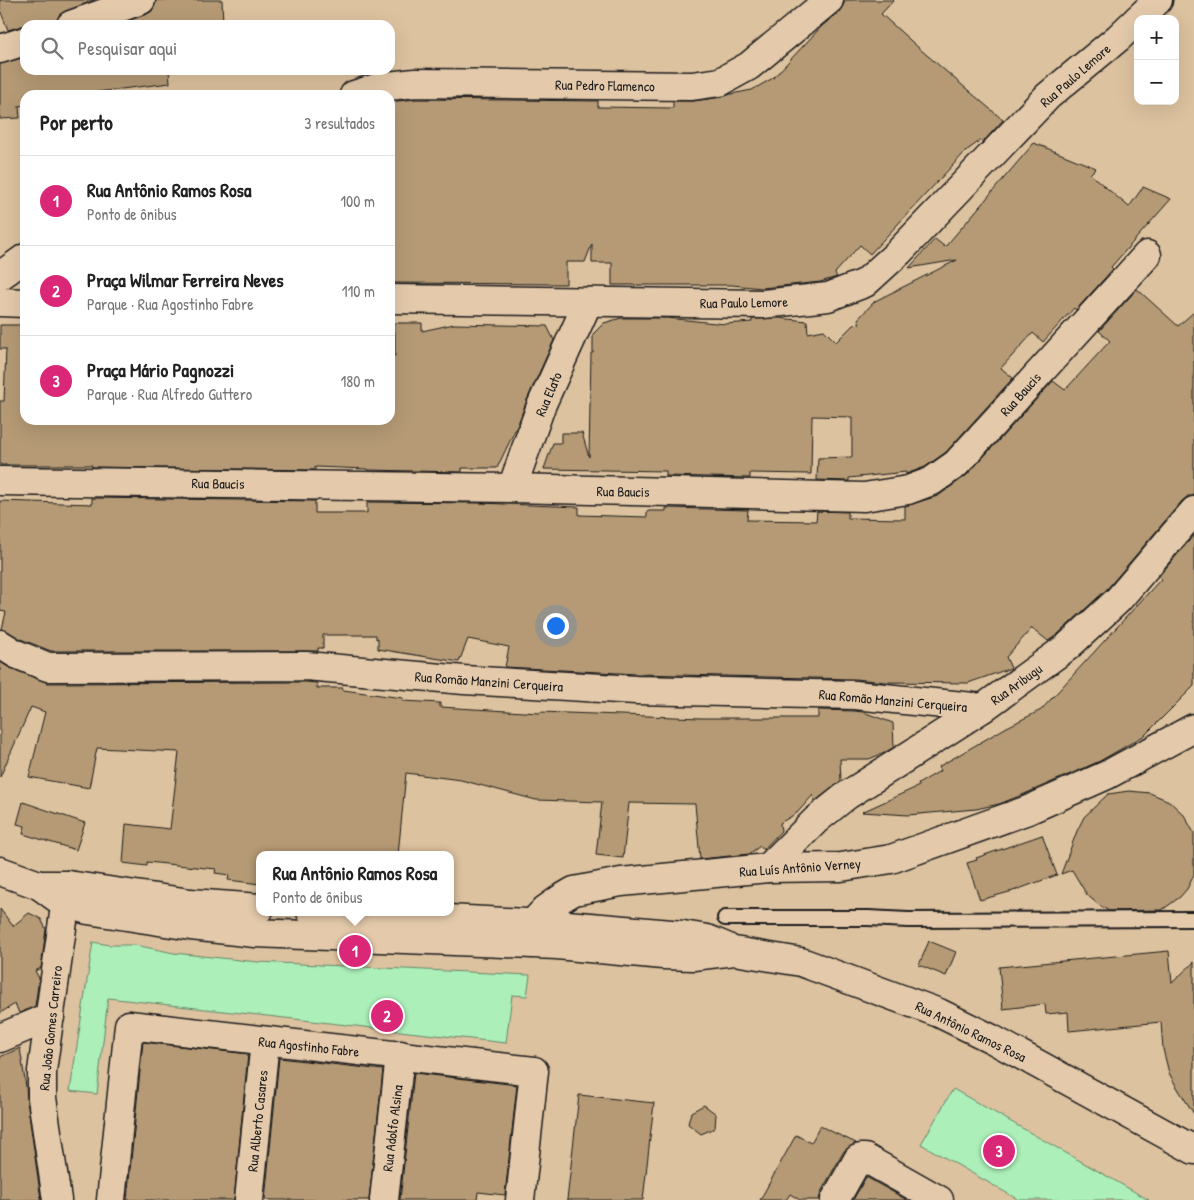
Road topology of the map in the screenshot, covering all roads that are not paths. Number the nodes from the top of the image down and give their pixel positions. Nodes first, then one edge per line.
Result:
1 (141, 0) edge
2 (829, 0) edge
3 (1158, 0) edge
4 (1142, 15) edge
5 (85, 20) edge
6 (1134, 23) edge
7 (20, 43) edge
8 (0, 49) edge
9 (369, 90) edge
10 (1147, 255) dead end
11 (20, 262) edge
12 (0, 276) edge
13 (395, 299) edge
14 (0, 302) edge
15 (20, 302) edge
16 (588, 302) junction
17 (0, 481) edge
18 (512, 488) junction
19 (1194, 511) edge
20 (0, 644) edge
21 (983, 708) junction
22 (1194, 728) edge
23 (768, 868) junction
24 (0, 871) edge
25 (66, 895) junction
26 (256, 908) edge
27 (350, 916) edge
28 (725, 918) dead end
29 (1194, 919) edge
30 (532, 934) junction
31 (50, 1017) junction
32 (0, 1038) edge
33 (265, 1041) junction
34 (400, 1055) junction
35 (1194, 1150) edge
36 (57, 1200) edge
37 (112, 1200) edge
38 (249, 1200) edge
39 (384, 1200) edge
40 (520, 1200) edge
41 (835, 1200) edge
42 (939, 1200) edge

1 - 5 street
2 - 9 street, Rua Pedro Flamenco
3 - 4 street, Rua Paulo Lemore
6 - 16 street, Rua Paulo Lemore
7 - 8 street
10 - 18 street, Rua Baucis
11 - 12 street
13 - 16 street, Rua Paulo Lemore
14 - 15 street
16 - 18 street, Rua Elato
17 - 18 street, Rua Baucis
19 - 21 street, Rua Aribugu
20 - 21 street, Rua Romão Manzini Cerqueira
21 - 23 street, Rua Aribugu
22 - 23 street, Rua Luís Antônio Verney
23 - 30 street, Rua Luís Antônio Verney
24 - 25 street, Rua Antônio Ramos Rosa
25 - 26 street, Rua Antônio Ramos Rosa
25 - 30 street, Rua Antônio Ramos Rosa
25 - 31 street, Rua João Gomes Carreiro
27 - 30 street, Rua Antônio Ramos Rosa
28 - 29 lane
30 - 35 street, Rua Antônio Ramos Rosa
31 - 32 street
31 - 36 street, Rua João Gomes Carreiro
33 - 34 street, Rua Agostinho Fabre
33 - 37 street, Rua Agostinho Fabre
33 - 38 street, Rua Alberto Casares
34 - 39 street, Rua Adolfo Alsina
34 - 40 street, Rua Agostinho Fabre
41 - 42 street

